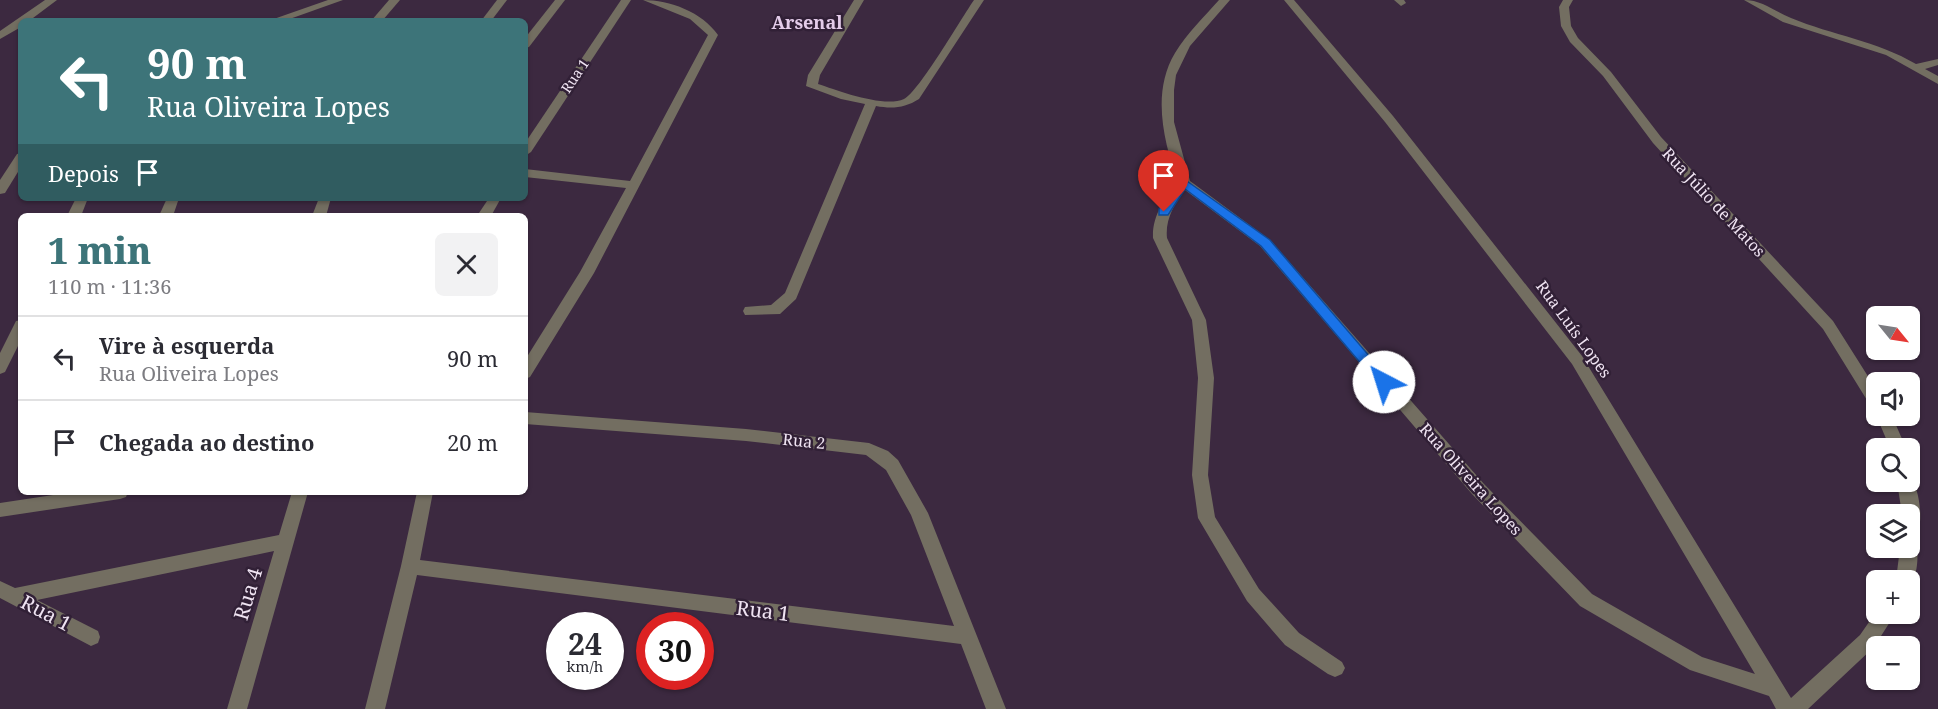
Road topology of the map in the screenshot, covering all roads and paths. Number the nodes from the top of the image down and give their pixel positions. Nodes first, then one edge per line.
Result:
1 (52, 0) edge
2 (338, 0) edge
3 (395, 0) edge
4 (502, 0) edge
5 (560, 0) edge
6 (626, 0) edge
7 (648, 0) edge
8 (859, 0) edge
9 (979, 0) edge
10 (1225, 0) edge
11 (1289, 0) edge
12 (1569, 0) edge
13 (1749, 0) edge
14 (25, 18) edge
15 (282, 18) edge
16 (379, 18) edge
17 (488, 18) edge
18 (18, 23) edge
19 (0, 36) edge
20 (528, 41) edge
21 (1938, 62) edge
22 (1917, 67) junction
23 (1938, 81) edge
24 (872, 102) junction
25 (528, 147) edge
26 (18, 162) edge
27 (528, 173) edge
28 (1184, 183) junction
29 (633, 185) junction
30 (0, 189) edge
31 (750, 310) dead end
32 (18, 331) edge
33 (0, 368) edge
34 (528, 368) edge
35 (1866, 385) edge
36 (528, 418) edge
37 (100, 495) edge
38 (299, 495) edge
39 (424, 495) edge
40 (0, 510) edge
41 (287, 542) junction
42 (410, 566) junction
43 (7, 593) edge
44 (1879, 624) edge
45 (967, 636) junction
46 (91, 637) dead end
47 (1335, 668) dead end
48 (1777, 690) junction
49 (237, 709) edge
50 (375, 709) edge
51 (996, 709) edge
52 (1787, 709) edge
53 (1794, 709) edge

1 - 14 street
2 - 15 street
3 - 16 street
4 - 17 street
5 - 20 street
6 - 25 street, Rua 1
7 - 29 street
8 - 24 street
9 - 24 street
10 - 28 street
11 - 48 street, Rua Luís Lopes
12 - 35 street, Rua Júlio de Matos
13 - 22 street
18 - 19 street
21 - 22 street
22 - 23 street
24 - 31 street
26 - 30 street
27 - 29 street
28 - 47 street
28 - 48 street, Rua Oliveira Lopes
29 - 34 street
32 - 33 street
36 - 45 street, Rua 2
37 - 40 street
38 - 41 street, Rua 4
39 - 42 street
41 - 43 street
41 - 49 street, Rua 4
42 - 45 street, Rua 1
42 - 50 street
43 - 46 street, Rua 1
44 - 53 street
45 - 51 street
48 - 52 street, Rua Luís Lopes

